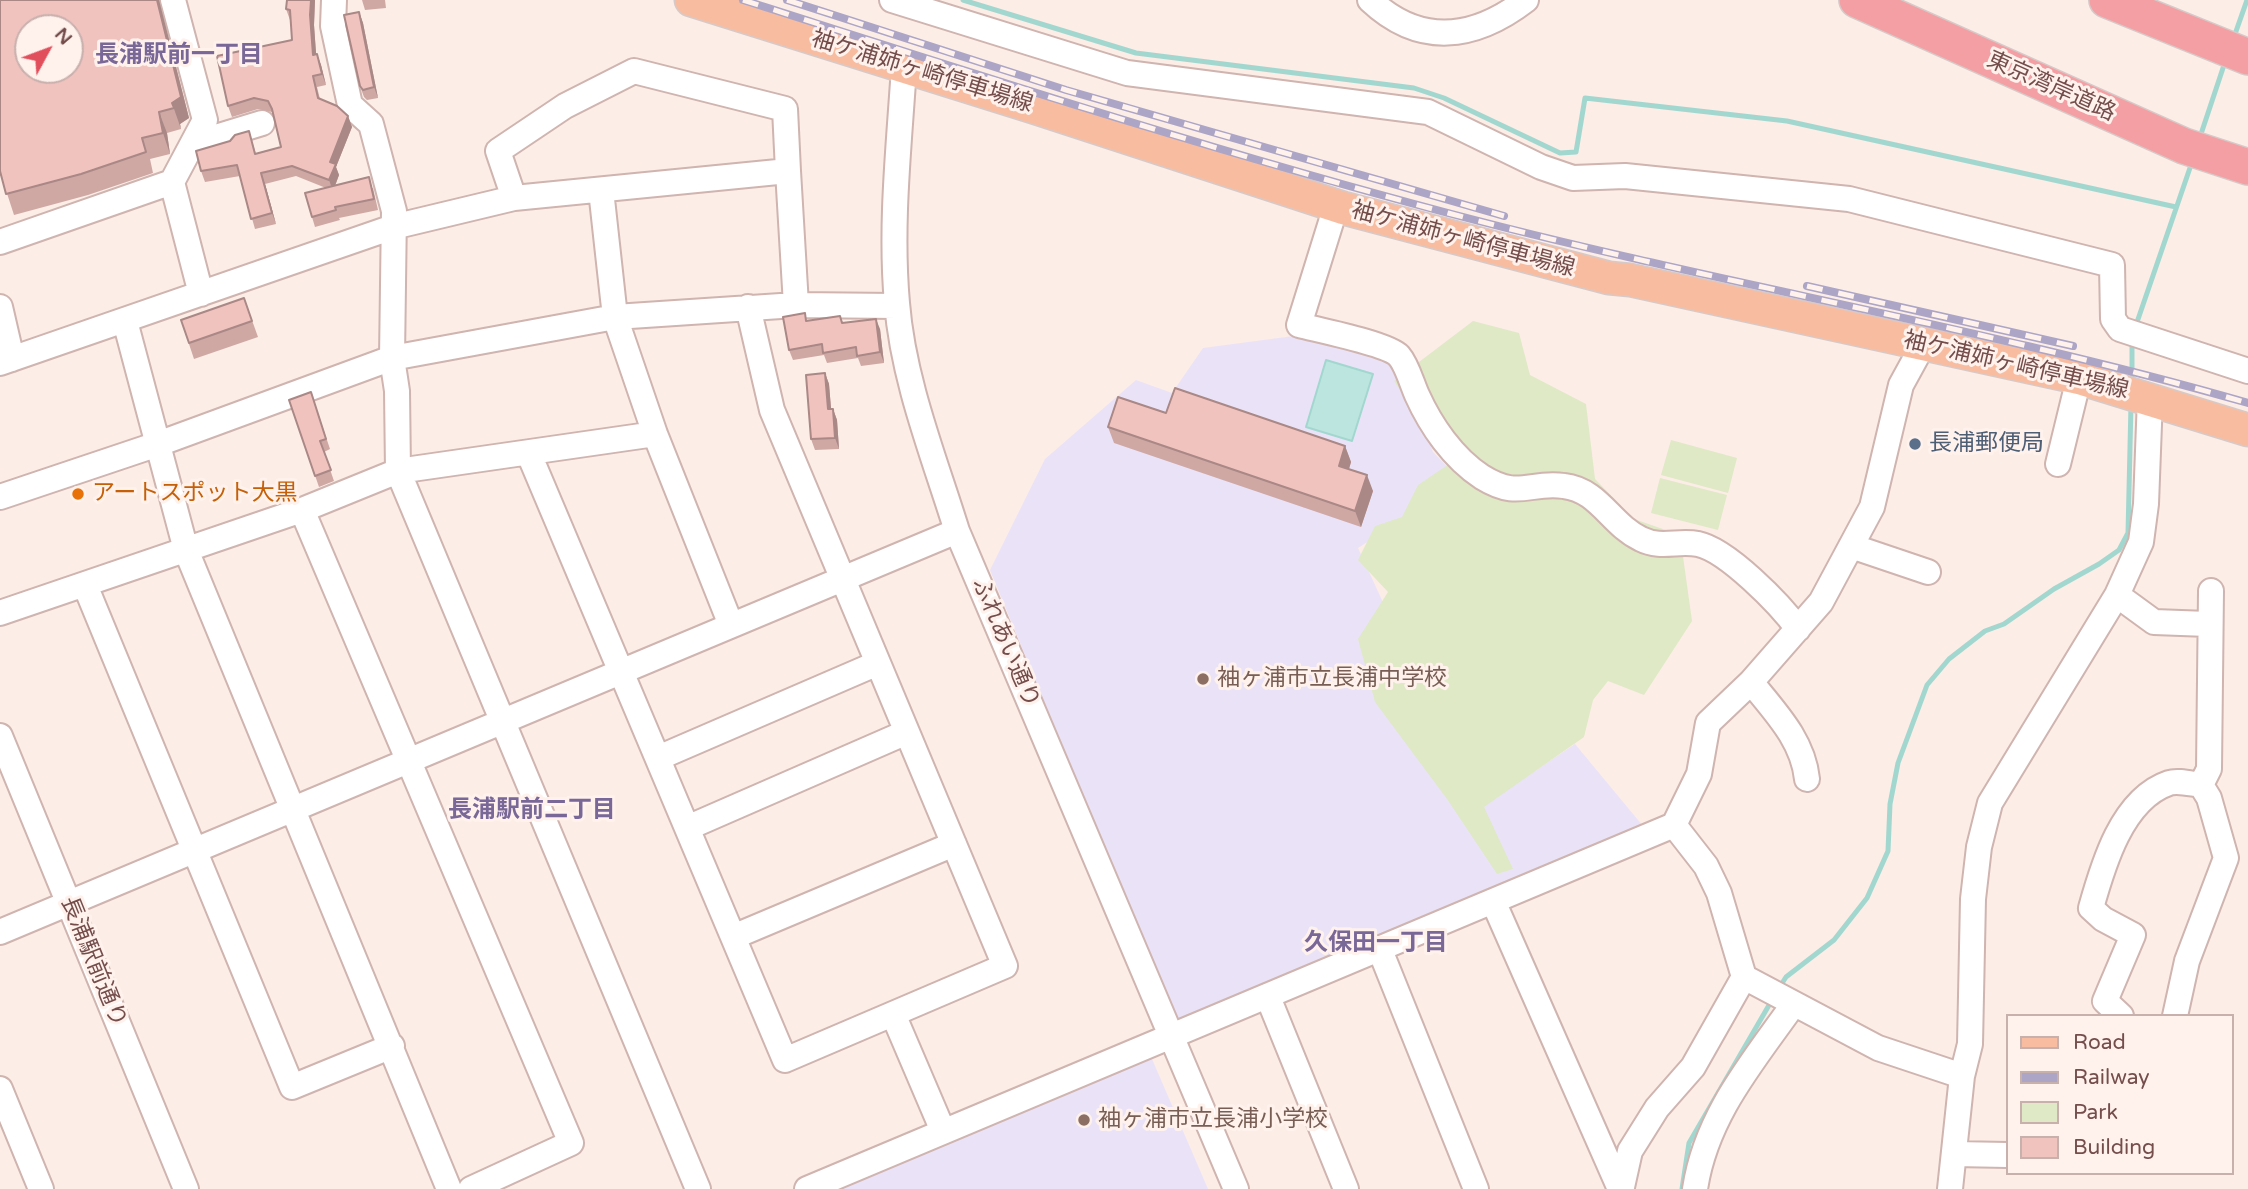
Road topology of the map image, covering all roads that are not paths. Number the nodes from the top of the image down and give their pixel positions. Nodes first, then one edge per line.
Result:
1 (173, 0) edge
2 (334, 0) edge
3 (691, 0) edge
4 (892, 0) edge
5 (1370, 0) edge
6 (1526, 0) edge
7 (1857, 0) edge
8 (2107, 0) edge
9 (2248, 57) edge
10 (904, 67) junction
11 (262, 123) dead end
12 (192, 144) junction
13 (2248, 167) edge
14 (788, 171) junction
15 (172, 182) junction
16 (601, 190) junction
17 (514, 198) junction
18 (1336, 206) junction
19 (393, 227) junction
20 (0, 242) edge
21 (201, 294) junction
22 (796, 305) junction
23 (897, 306) junction
24 (0, 307) edge
25 (748, 307) junction
26 (615, 317) junction
27 (125, 321) junction
28 (1924, 343) junction
29 (393, 358) junction
30 (6, 361) edge
31 (2248, 371) edge
32 (2079, 379) junction
33 (2150, 398) junction
34 (2247, 428) edge
35 (655, 434) junction
36 (158, 444) junction
37 (529, 454) junction
38 (2059, 464) dead end
39 (398, 471) junction
40 (0, 496) edge
41 (302, 510) junction
42 (957, 531) junction
43 (1851, 546) junction
44 (187, 550) junction
45 (1928, 572) dead end
46 (841, 579) junction
47 (85, 584) junction
48 (2211, 591) dead end
49 (2117, 596) junction
50 (0, 613) edge
51 (2208, 624) junction
52 (731, 625) junction
53 (1798, 629) junction
54 (878, 663) junction
55 (620, 673) junction
56 (1751, 682) junction
57 (503, 721) junction
58 (907, 733) junction
59 (0, 736) edge
60 (658, 758) junction
61 (406, 759) junction
62 (1807, 779) dead end
63 (2201, 785) junction
64 (292, 807) junction
65 (1674, 825) junction
66 (687, 828) junction
67 (954, 844) junction
68 (192, 850) junction
69 (1493, 901) junction
70 (68, 903) junction
71 (0, 932) edge
72 (733, 937) junction
73 (1380, 950) junction
74 (1744, 976) junction
75 (1268, 997) junction
76 (1793, 1005) junction
77 (2108, 1011) edge
78 (893, 1014) junction
79 (2175, 1014) edge
80 (1171, 1034) junction
81 (392, 1046) junction
82 (1962, 1076) junction
83 (0, 1090) edge
84 (943, 1131) junction
85 (1954, 1154) junction
86 (2007, 1154) edge
87 (1621, 1188) edge
88 (41, 1189) edge
89 (186, 1189) edge
90 (449, 1189) edge
91 (471, 1189) edge
92 (698, 1189) edge
93 (807, 1189) edge
94 (1236, 1189) edge
95 (1346, 1189) edge
96 (1476, 1189) edge
97 (1695, 1189) edge
98 (1950, 1189) edge

1 - 12 street
2 - 19 street
3 - 10 main road, 袖ケ浦姉ヶ崎停車場線
4 - 31 street
5 - 6 street
7 - 13 highway, 東京湾岸道路
8 - 9 highway
10 - 18 main road, 袖ケ浦姉ヶ崎停車場線
10 - 23 street, ふれあい通り
11 - 12 street
12 - 15 street
14 - 16 street
14 - 17 street
14 - 22 street
15 - 20 street
15 - 21 street
16 - 17 street
16 - 26 street
17 - 19 street
18 - 28 main road, 袖ケ浦姉ヶ崎停車場線
18 - 53 street
19 - 21 street
19 - 29 street
21 - 27 street
22 - 23 street
22 - 25 street
23 - 42 street, ふれあい通り
24 - 30 street
25 - 26 street
25 - 46 street
26 - 29 street
26 - 35 street
27 - 30 street
27 - 36 street
28 - 32 main road, 袖ケ浦姉ヶ崎停車場線
28 - 43 street
29 - 36 street
29 - 39 street
32 - 33 main road, 袖ケ浦姉ヶ崎停車場線
32 - 38 street
33 - 34 main road, 袖ケ浦姉ヶ崎停車場線
33 - 49 street
35 - 37 street
35 - 52 street
36 - 40 street
36 - 44 street
37 - 39 street
37 - 55 street
39 - 41 street
39 - 57 street
41 - 44 street
41 - 61 street
42 - 46 street
42 - 80 street, ふれあい通り
43 - 45 street
43 - 53 street
44 - 47 street
44 - 64 street
46 - 52 street
46 - 54 street
47 - 50 street
47 - 68 street
48 - 51 street
49 - 51 street
49 - 82 street
51 - 63 street
52 - 55 street
53 - 56 street
54 - 58 street
54 - 60 street
55 - 57 street
55 - 60 street
56 - 62 street
56 - 65 street
57 - 61 street
57 - 92 street
58 - 66 street
58 - 67 street
59 - 70 street, 長浦駅前通り
60 - 66 street
61 - 64 street
61 - 91 street
63 - 77 street
63 - 79 street
64 - 68 street
64 - 81 street
65 - 69 street
65 - 74 street
66 - 72 street
67 - 72 street
67 - 78 street
68 - 70 street
68 - 81 street
69 - 73 street
69 - 87 street
70 - 71 street
70 - 89 street, 長浦駅前通り
72 - 78 street
73 - 75 street
73 - 96 street
74 - 76 street
74 - 87 street
75 - 80 street
75 - 95 street
76 - 82 street
76 - 97 street
78 - 84 street
80 - 84 street
80 - 94 street, ふれあい通り
81 - 90 street
82 - 85 street
83 - 88 street
84 - 93 street
85 - 86 street
85 - 98 street

